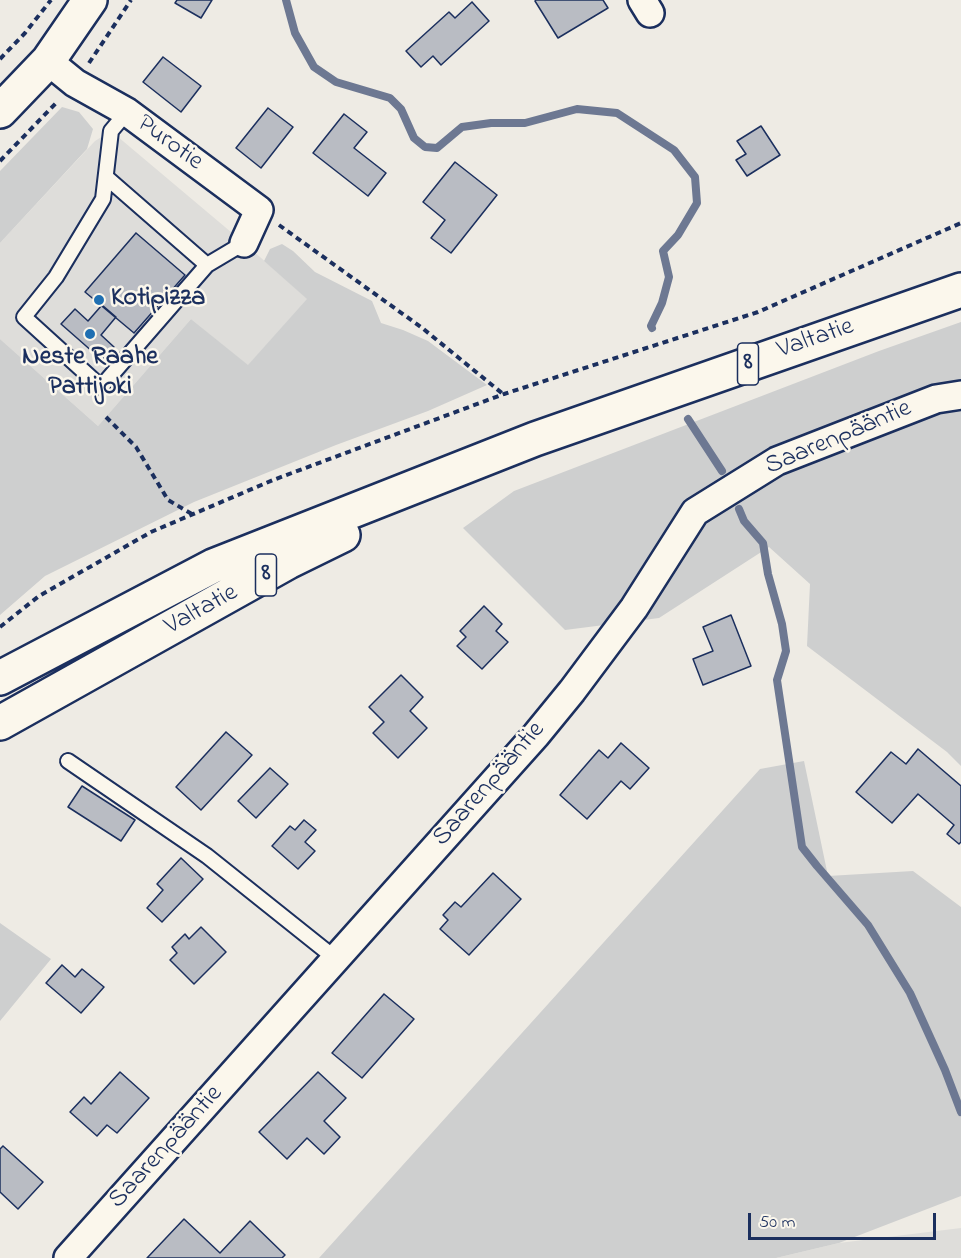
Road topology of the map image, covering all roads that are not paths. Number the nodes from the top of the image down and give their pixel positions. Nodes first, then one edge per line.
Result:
1 (90, 0) edge
2 (48, 60) junction
3 (0, 111) edge
4 (126, 112) junction
5 (106, 177) junction
6 (244, 243) joint
7 (207, 265) junction
8 (961, 290) edge
9 (961, 395) edge
10 (535, 439) junction
11 (0, 678) edge
12 (0, 723) edge
13 (68, 761) dead end
14 (336, 959) junction
15 (68, 1258) edge

1 - 2 main road
2 - 3 main road
2 - 4 street, Purotie
4 - 5 lane
4 - 6 street, Purotie
5 - 7 lane
5 - 7 lane
6 - 7 lane
8 - 10 main road, Valtatie / 8
9 - 14 street, Saarenpääntie
10 - 11 main road, Valtatie / 8
10 - 12 main road, Valtatie / 8
13 - 14 lane
14 - 15 street, Saarenpääntie

